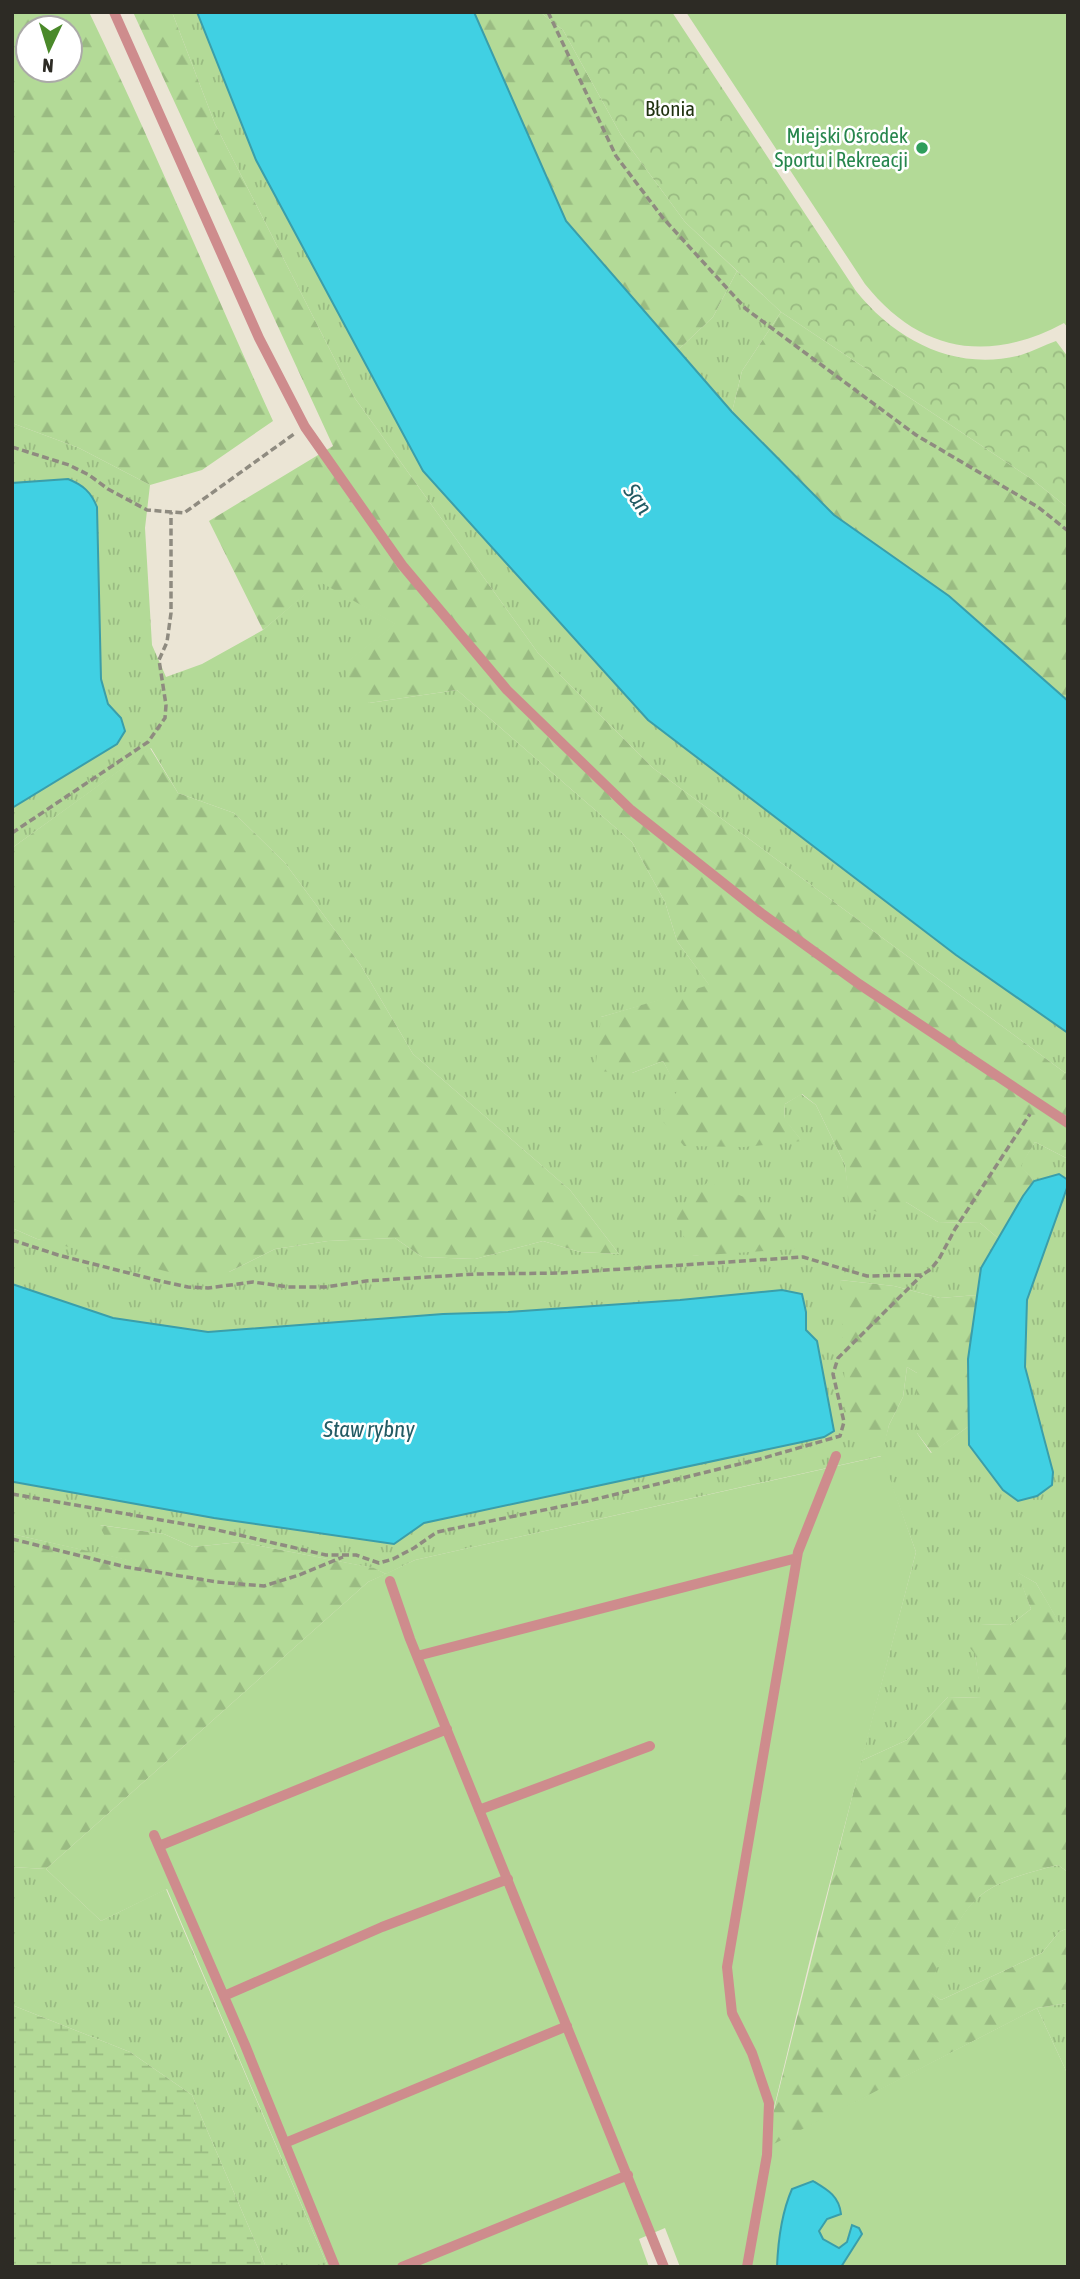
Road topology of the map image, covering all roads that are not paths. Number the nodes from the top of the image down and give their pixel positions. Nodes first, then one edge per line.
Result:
1 (114, 12) edge
2 (1068, 1123) edge
3 (836, 1456) dead end
4 (797, 1558) junction
5 (390, 1581) dead end
6 (417, 1656) junction
7 (447, 1729) junction
8 (650, 1746) dead end
9 (479, 1810) junction
10 (155, 1835) dead end
11 (159, 1846) junction
12 (508, 1879) junction
13 (224, 1996) junction
14 (567, 2026) junction
15 (285, 2143) junction
16 (628, 2175) junction
17 (335, 2267) edge
18 (402, 2267) edge
19 (664, 2267) edge
20 (747, 2267) edge

1 - 2 lane
3 - 4 lane
4 - 6 lane
4 - 20 lane
5 - 6 lane
6 - 7 lane
7 - 9 lane
7 - 11 lane
8 - 9 lane
9 - 12 lane
10 - 11 lane
11 - 13 lane
12 - 13 lane
12 - 14 lane
13 - 15 lane
14 - 15 lane
14 - 16 lane
15 - 17 lane
16 - 18 lane
16 - 19 lane

